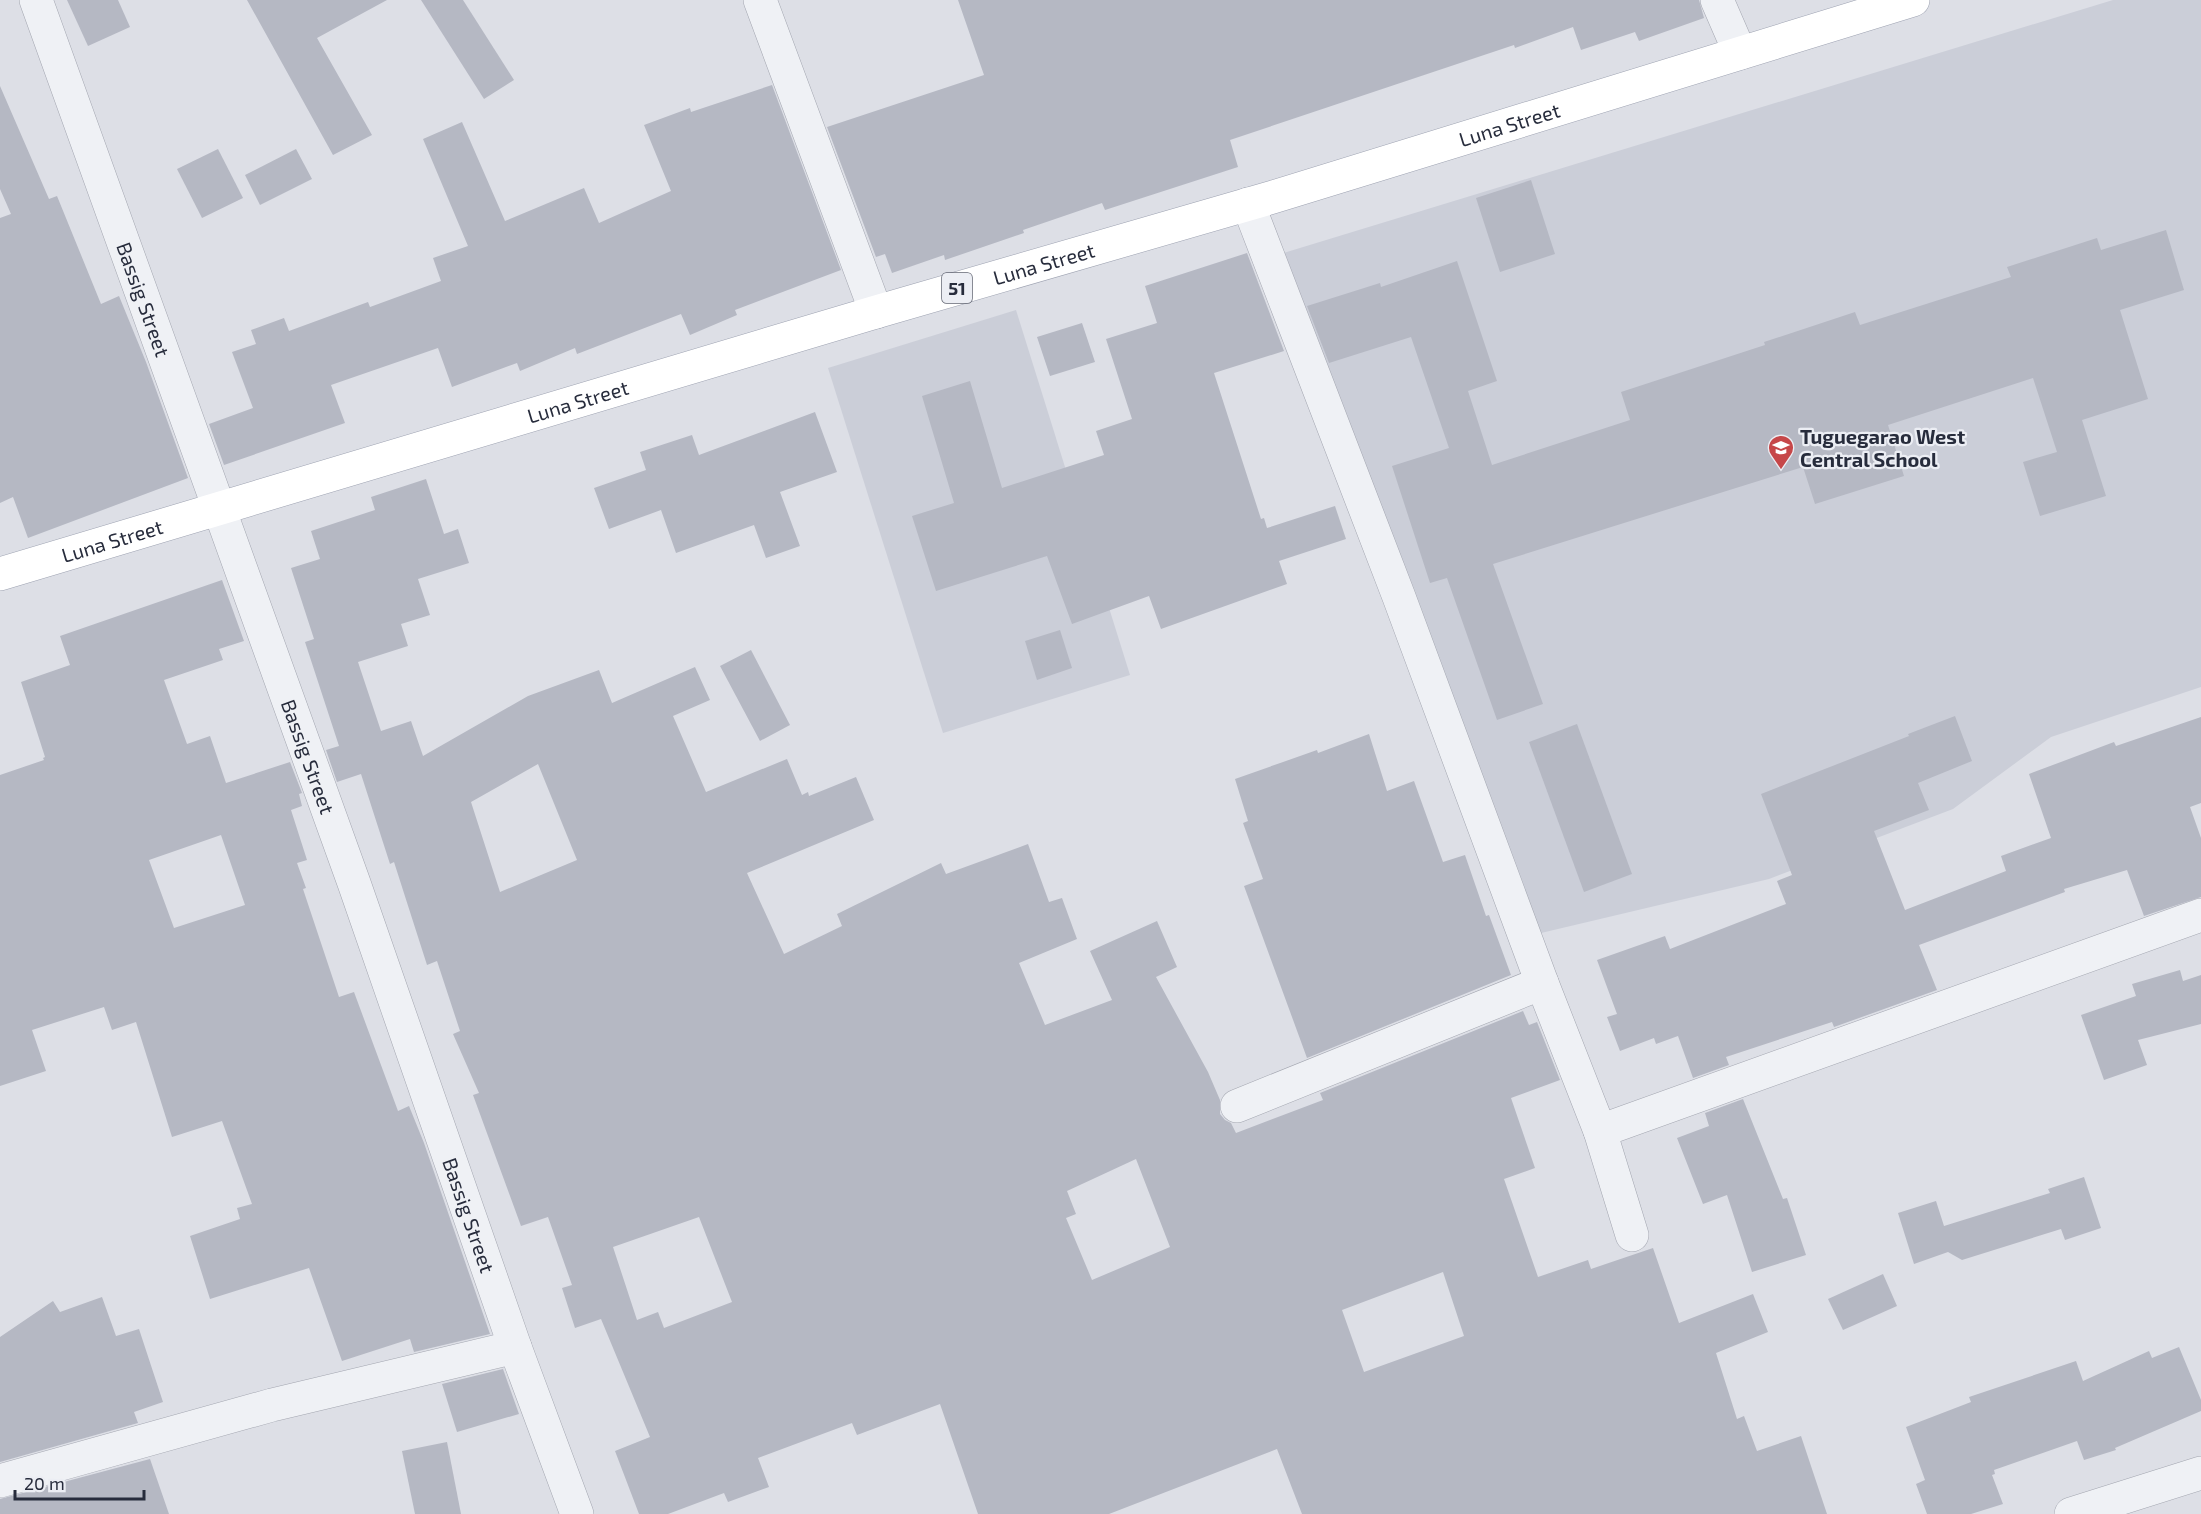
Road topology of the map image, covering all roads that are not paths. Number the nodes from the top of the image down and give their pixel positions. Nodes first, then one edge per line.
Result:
1 (36, 0) edge
2 (760, 0) edge
3 (1717, 0) edge
4 (1913, 0) edge
5 (1740, 53) junction
6 (1248, 204) junction
7 (876, 312) junction
8 (219, 507) junction
9 (0, 574) edge
10 (2201, 915) edge
11 (1542, 983) junction
12 (1238, 1106) dead end
13 (1600, 1131) junction
14 (1632, 1235) dead end
15 (515, 1347) junction
16 (2201, 1473) edge
17 (0, 1481) edge
18 (576, 1514) edge
19 (2071, 1514) edge

1 - 8 street, Bassig Street
2 - 7 street
3 - 5 street
4 - 5 main road, Luna Street / 51
5 - 6 main road, Luna Street / 51
6 - 7 main road, Luna Street / 51
6 - 11 street
7 - 8 main road, Luna Street / 51
8 - 9 main road, Luna Street / 51
8 - 15 street, Bassig Street
10 - 13 street
11 - 12 street
11 - 13 street
13 - 14 street
15 - 17 street
15 - 18 street, Bassig Street
16 - 19 street

